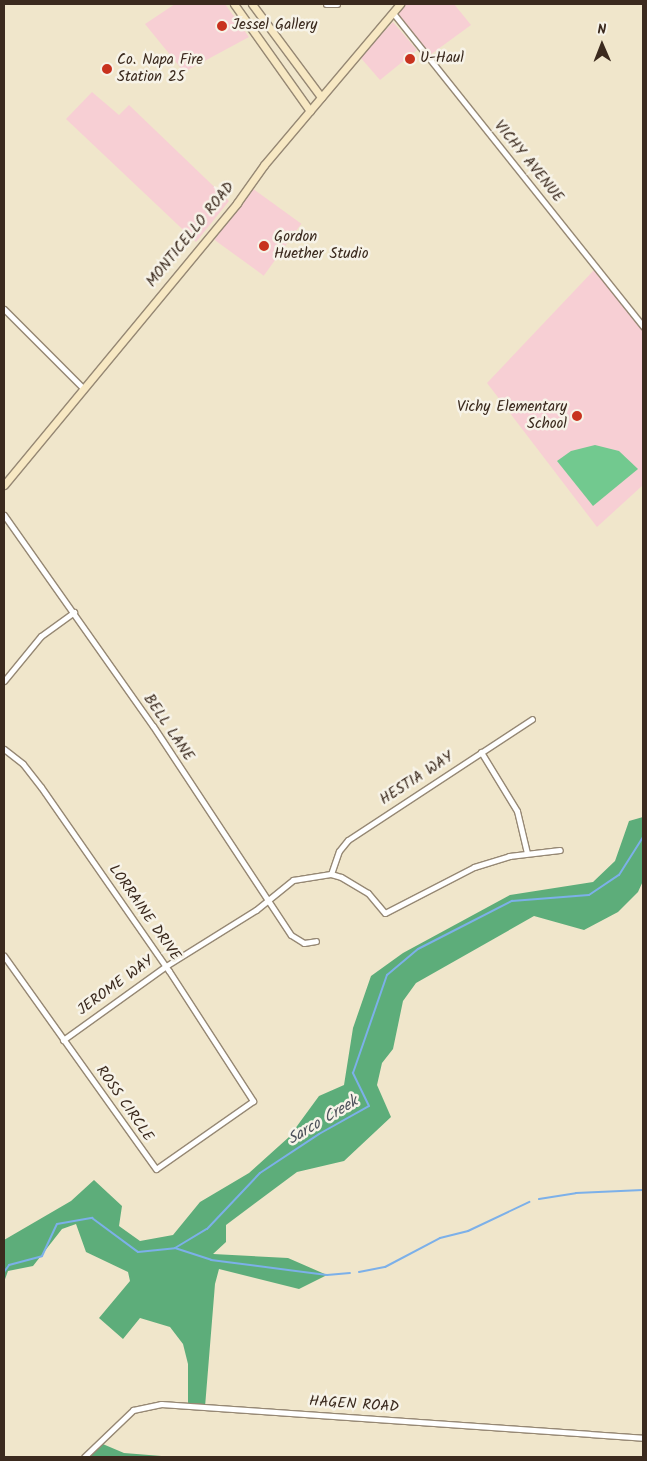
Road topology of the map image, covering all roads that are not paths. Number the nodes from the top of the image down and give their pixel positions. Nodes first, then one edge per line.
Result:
1 (234, 4) edge
2 (252, 4) edge
3 (326, 4) edge
4 (336, 4) edge
5 (400, 4) edge
6 (393, 13) junction
7 (321, 97) junction
8 (310, 111) junction
9 (4, 309) edge
10 (643, 326) edge
11 (83, 388) junction
12 (4, 485) edge
13 (4, 515) edge
14 (74, 612) junction
15 (4, 681) edge
16 (532, 719) dead end
17 (4, 749) edge
18 (481, 752) junction
19 (560, 850) dead end
20 (528, 853) junction
21 (331, 874) junction
22 (267, 898) junction
23 (316, 941) dead end
24 (4, 956) edge
25 (166, 966) junction
26 (63, 1040) junction
27 (253, 1100) joint
28 (643, 1438) edge
29 (84, 1457) edge

1 - 8 main road
2 - 7 main road
3 - 4 street
5 - 6 main road, MONTICELLO ROAD
6 - 7 main road, MONTICELLO ROAD
6 - 10 street, VICHY AVENUE
7 - 8 main road, MONTICELLO ROAD
8 - 11 main road, MONTICELLO ROAD
9 - 11 street
11 - 12 main road, MONTICELLO ROAD
13 - 14 street, BELL LANE
14 - 15 street
14 - 22 street, BELL LANE
16 - 18 street, HESTIA WAY
17 - 25 street, LORRAINE DRIVE
18 - 20 street
18 - 21 street, HESTIA WAY
19 - 20 street
20 - 21 street
21 - 22 street, JEROME WAY
22 - 23 street, BELL LANE
22 - 25 street, JEROME WAY
24 - 26 street, ROSS CIRCLE
25 - 26 street, JEROME WAY
25 - 27 street, LORRAINE DRIVE
26 - 27 street, ROSS CIRCLE
28 - 29 street, HAGEN ROAD

